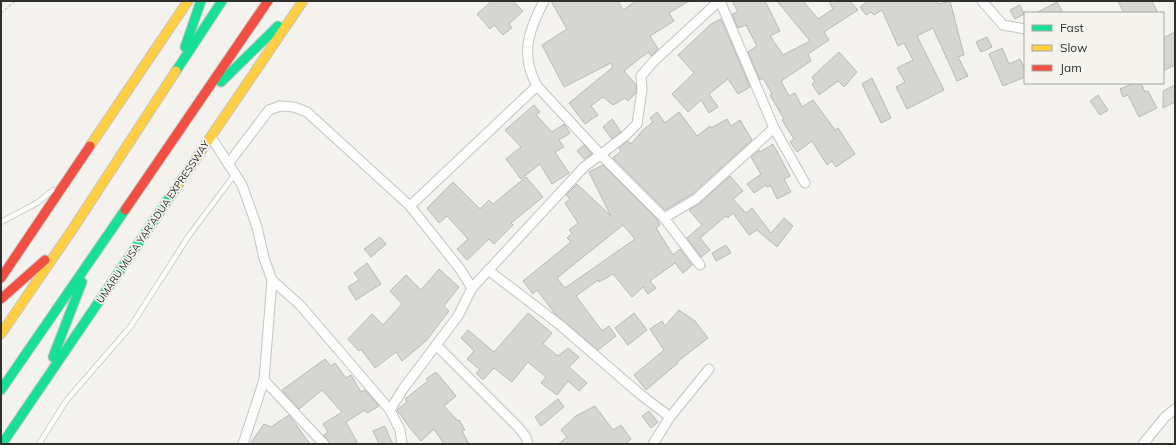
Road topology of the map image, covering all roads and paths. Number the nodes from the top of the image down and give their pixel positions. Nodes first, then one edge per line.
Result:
1 (15, 1) edge
2 (188, 1) edge
3 (201, 1) edge
4 (222, 1) edge
5 (268, 1) edge
6 (544, 1) edge
7 (719, 1) edge
8 (982, 1) edge
9 (303, 2) edge
10 (1, 13) edge
11 (1024, 29) edge
12 (176, 72) junction
13 (537, 86) junction
14 (195, 108) junction
15 (774, 128) junction
16 (211, 137) junction
17 (602, 156) junction
18 (228, 164) junction
19 (235, 174) junction
20 (70, 176) junction
21 (805, 183) dead end
22 (410, 206) junction
23 (664, 218) junction
24 (1, 222) edge
25 (64, 242) junction
26 (92, 257) junction
27 (700, 265) dead end
28 (488, 270) junction
29 (1, 278) edge
30 (272, 280) junction
31 (472, 288) junction
32 (1, 299) edge
33 (1, 334) edge
34 (436, 345) junction
35 (709, 368) dead end
36 (264, 380) junction
37 (44, 383) junction
38 (1, 390) edge
39 (1175, 409) edge
40 (390, 410) junction
41 (670, 417) junction
42 (403, 443) edge
43 (2, 444) edge
44 (39, 444) edge
45 (243, 444) edge
46 (324, 444) edge
47 (528, 444) edge
48 (653, 444) edge
49 (1143, 444) edge

1 - 10 path
2 - 20 highway
3 - 12 highway
4 - 12 highway
5 - 14 highway
6 - 13 street
7 - 15 street
7 - 17 street
8 - 11 street
9 - 14 highway
9 - 16 highway, UMARU MUSA YAR'ADUA EXPRESSWAY
12 - 25 highway
13 - 17 street
13 - 22 street
14 - 26 highway
15 - 21 street
15 - 23 street
16 - 18 street
16 - 37 highway, UMARU MUSA YAR'ADUA EXPRESSWAY
17 - 23 street
17 - 28 street
18 - 19 street
18 - 22 street
19 - 30 street
19 - 44 lane
20 - 24 lane
20 - 29 highway
22 - 31 street
23 - 27 street
25 - 32 highway
25 - 33 highway
26 - 37 highway
26 - 38 highway
28 - 31 street
28 - 41 street
30 - 36 street
30 - 40 street
31 - 34 street
34 - 40 street
34 - 47 street
35 - 41 street
36 - 45 street
36 - 46 street
37 - 43 highway, UMARU MUSA YAR'ADUA EXPRESSWAY
39 - 49 street
40 - 42 street
41 - 48 street

